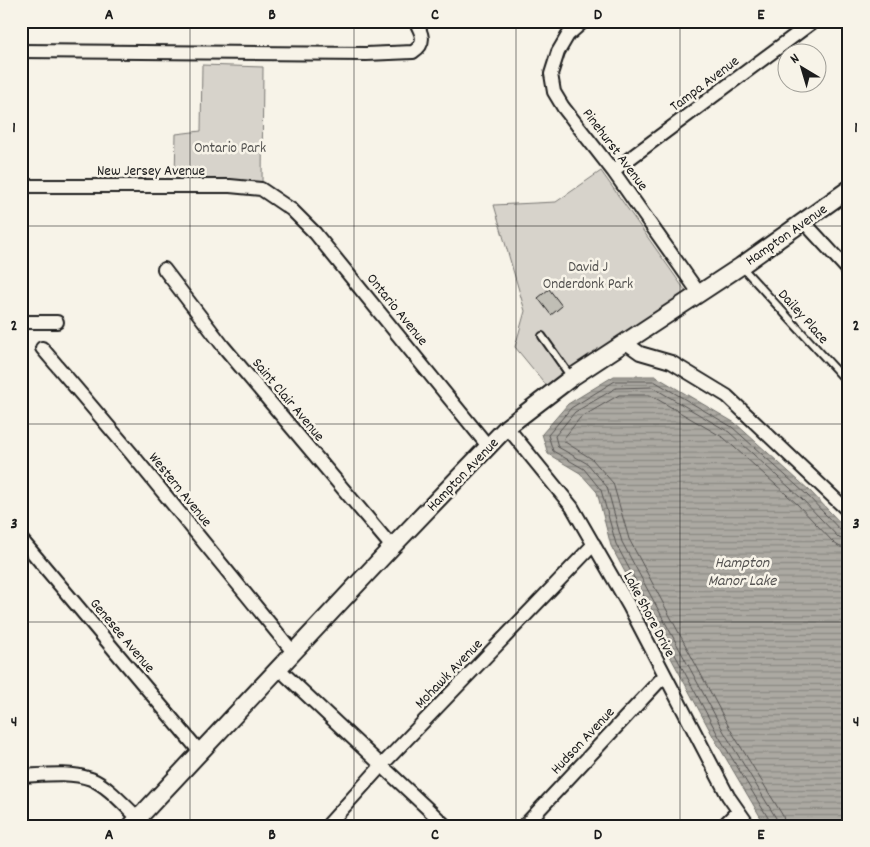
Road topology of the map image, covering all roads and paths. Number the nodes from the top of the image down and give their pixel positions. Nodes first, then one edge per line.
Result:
1 (415, 21) edge
2 (584, 21) edge
3 (814, 21) edge
4 (21, 51) edge
5 (613, 171) junction
6 (21, 186) edge
7 (849, 189) edge
8 (278, 200) joint
9 (804, 222) junction
10 (741, 266) junction
11 (164, 269) dead end
12 (849, 271) edge
13 (700, 293) junction
14 (21, 322) edge
15 (57, 322) dead end
16 (542, 336) dead end
17 (626, 343) junction
18 (42, 348) dead end
19 (571, 378) junction
20 (849, 384) edge
21 (507, 427) junction
22 (488, 446) junction
23 (849, 512) edge
24 (21, 539) edge
25 (594, 544) junction
26 (392, 548) junction
27 (294, 652) junction
28 (278, 668) junction
29 (664, 676) junction
30 (200, 752) junction
31 (382, 765) junction
32 (21, 776) edge
33 (738, 811) junction
34 (135, 822) edge
35 (327, 826) edge
36 (446, 826) edge
37 (524, 826) edge
38 (723, 826) edge
39 (750, 826) edge

1 - 4 street
2 - 5 street, Pinehurst Avenue
3 - 5 street, Tampa Avenue
5 - 13 street, Pinehurst Avenue
6 - 8 street, New Jersey Avenue
7 - 9 street, Hampton Avenue
8 - 22 street, Ontario Avenue
9 - 10 street, Hampton Avenue
9 - 12 street
10 - 13 street, Hampton Avenue
10 - 20 lane, Dailey Place
11 - 26 street, Saint Clair Avenue
13 - 17 street, Hampton Avenue
14 - 15 street
16 - 19 lane
17 - 19 street, Hampton Avenue
17 - 23 street
18 - 27 street, Western Avenue
19 - 21 street, Hampton Avenue
21 - 22 street, Hampton Avenue
21 - 25 street, Lake Shore Drive
22 - 26 street, Hampton Avenue
24 - 30 street, Genesee Avenue
25 - 29 street, Lake Shore Drive
25 - 31 street, Mohawk Avenue
26 - 27 street, Hampton Avenue
27 - 28 street, Hampton Avenue
28 - 30 street, Hampton Avenue
28 - 31 street
29 - 33 street, Lake Shore Drive
29 - 37 street, Hudson Avenue
30 - 34 street, Hampton Avenue
31 - 35 street, Mohawk Avenue
31 - 36 street
32 - 34 street
33 - 38 street
33 - 39 street, Lake Shore Drive

